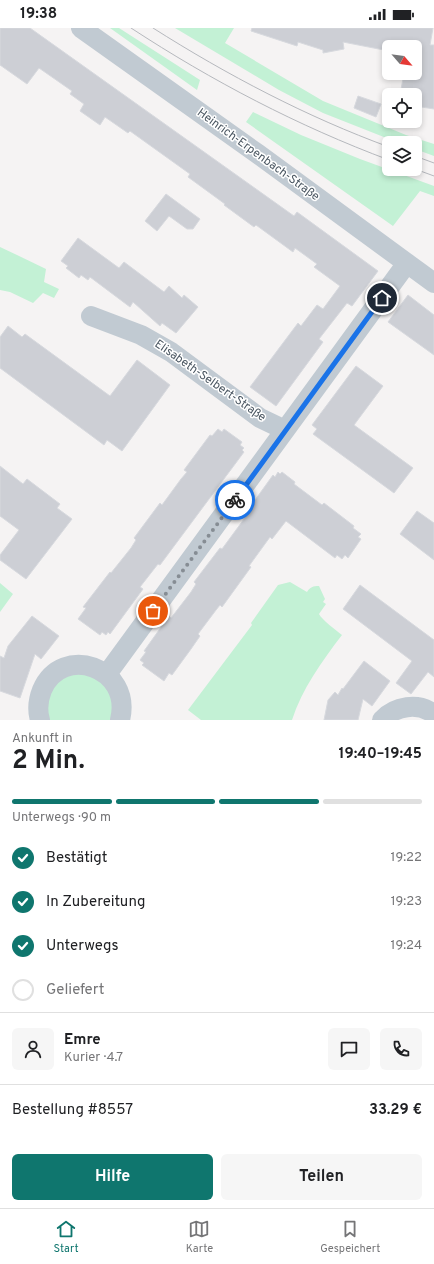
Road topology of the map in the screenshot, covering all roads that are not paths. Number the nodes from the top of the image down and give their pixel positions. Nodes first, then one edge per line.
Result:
1 (81, 28) edge
2 (407, 263) junction
3 (434, 282) edge
4 (91, 316) dead end
5 (285, 430) junction
6 (107, 674) junction
7 (433, 712) edge
8 (40, 720) edge
9 (120, 720) edge
10 (382, 720) edge

1 - 2 street, Heinrich-Erpenbach-Straße
2 - 3 street, Heinrich-Erpenbach-Straße
2 - 5 street
4 - 5 street, Elisabeth-Selbert-Straße
5 - 6 street
6 - 8 street
6 - 9 street
7 - 10 street

